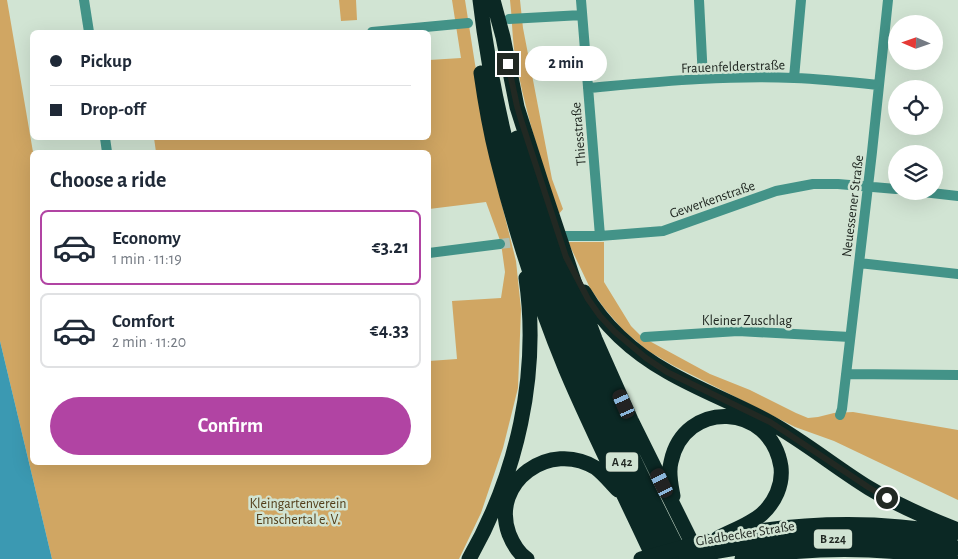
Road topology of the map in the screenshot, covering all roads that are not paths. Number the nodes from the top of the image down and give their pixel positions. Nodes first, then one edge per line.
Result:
1 (84, 0) edge
2 (470, 0) edge
3 (480, 0) edge
4 (492, 0) edge
5 (581, 0) edge
6 (699, 0) edge
7 (801, 0) edge
8 (888, 0) edge
9 (582, 15) junction
10 (509, 19) dead end
11 (468, 23) dead end
12 (89, 30) edge
13 (407, 30) edge
14 (794, 78) junction
15 (703, 79) junction
16 (878, 85) junction
17 (588, 88) junction
18 (868, 186) junction
19 (888, 188) edge
20 (943, 194) edge
21 (958, 196) edge
22 (565, 236) dead end
23 (600, 236) junction
24 (520, 242) junction
25 (500, 244) tunnel mouth
26 (431, 253) edge
27 (566, 257) junction
28 (859, 262) junction
29 (958, 274) edge
30 (644, 337) dead end
31 (850, 337) junction
32 (846, 374) junction
33 (958, 375) edge
34 (840, 415) dead end
35 (632, 512) junction
36 (677, 515) junction
37 (958, 530) edge
38 (958, 535) edge
39 (708, 548) edge
40 (958, 548) edge
41 (469, 559) edge
42 (527, 559) edge
43 (640, 559) edge
44 (654, 559) edge
45 (670, 559) edge
46 (684, 559) edge
47 (742, 559) edge
48 (950, 559) edge

1 - 12 street
2 - 24 highway
3 - 45 highway, A 42
4 - 27 highway
4 - 46 highway, A 42
5 - 9 street, Thiesstraße
6 - 15 street
7 - 14 street
8 - 16 street, Neuessener Straße
9 - 10 street
9 - 17 street, Thiesstraße
11 - 13 street
14 - 15 street, Frauenfelderstraße
14 - 16 street, Frauenfelderstraße
15 - 17 street, Frauenfelderstraße
16 - 18 street, Neuessener Straße
17 - 23 street, Thiesstraße
18 - 19 street, Gewerkenstraße
18 - 23 street, Gewerkenstraße
18 - 28 street, Neuessener Straße
20 - 21 street
22 - 23 street, Gewerkenstraße
24 - 35 highway
24 - 41 highway
25 - 26 street
27 - 36 highway
27 - 37 highway
28 - 29 street
28 - 31 street, Neuessener Straße
30 - 31 street, Kleiner Zuschlag
31 - 32 street, Neuessener Straße
32 - 33 street
32 - 34 street, Neuessener Straße
35 - 42 highway
35 - 44 highway
36 - 39 highway
36 - 39 highway
38 - 39 highway
39 - 40 highway, Gladbecker Straße / B 224
39 - 43 highway, bridge
39 - 46 highway, Gladbecker Straße / B 224, bridge
47 - 48 highway, Gladbecker Straße / B 224

